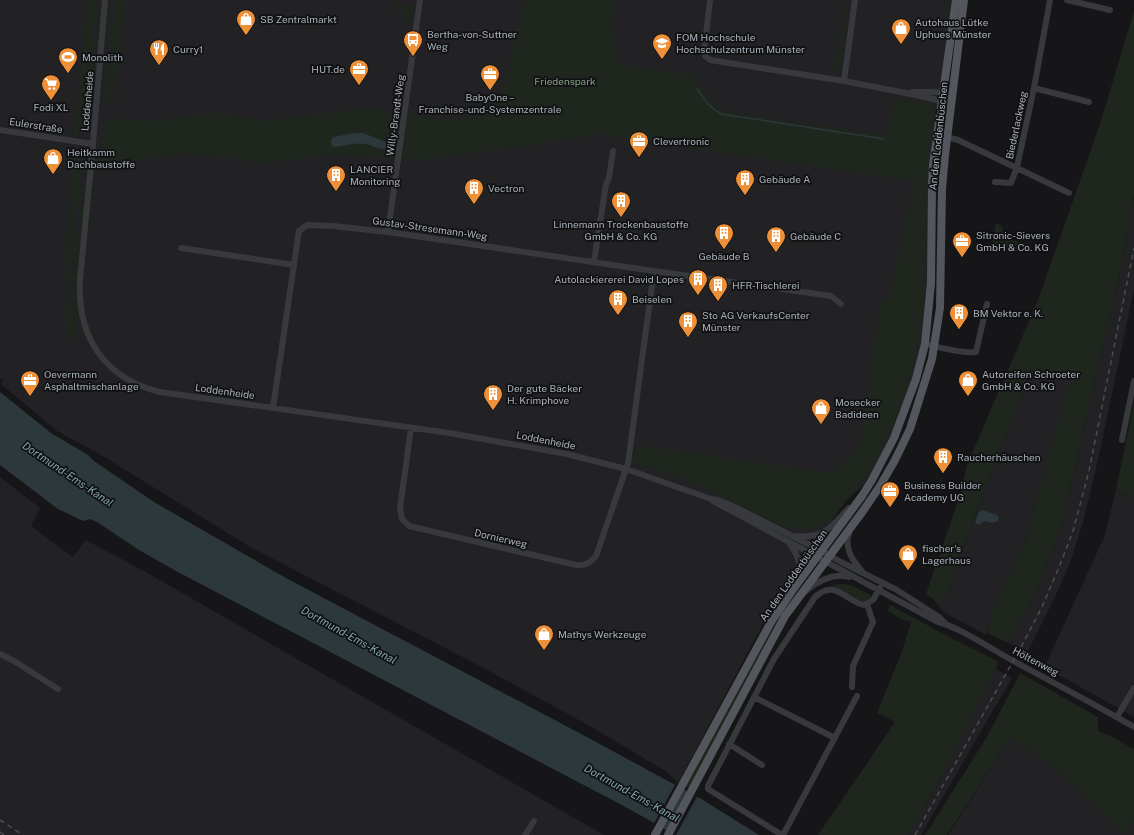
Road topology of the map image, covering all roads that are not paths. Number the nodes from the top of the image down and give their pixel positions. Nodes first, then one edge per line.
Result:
1 (105, 0) edge
2 (420, 0) edge
3 (710, 0) edge
4 (855, 0) edge
5 (956, 0) edge
6 (964, 0) edge
7 (1050, 0) edge
8 (1067, 0) edge
9 (1110, 10) dead end
10 (844, 81) junction
11 (1034, 88) junction
12 (942, 97) junction
13 (952, 99) junction
14 (1089, 102) dead end
15 (0, 130) edge
16 (947, 137) junction
17 (93, 144) junction
18 (613, 151) dead end
19 (1017, 167) junction
20 (995, 182) dead end
21 (1069, 193) dead end
22 (388, 232) junction
23 (181, 248) dead end
24 (594, 262) junction
25 (294, 265) junction
26 (654, 271) junction
27 (841, 304) dead end
28 (987, 304) dead end
29 (925, 344) junction
30 (935, 346) junction
31 (1134, 381) edge
32 (273, 408) junction
33 (411, 428) junction
34 (1122, 440) dead end
35 (626, 469) junction
36 (862, 496) junction
37 (711, 499) junction
38 (851, 528) junction
39 (793, 536) junction
40 (788, 541) junction
41 (819, 554) junction
42 (828, 559) junction
43 (864, 573) junction
44 (857, 579) junction
45 (883, 583) junction
46 (794, 588) junction
47 (879, 590) junction
48 (797, 599) junction
49 (867, 604) junction
50 (946, 624) junction
51 (0, 654) edge
52 (852, 687) dead end
53 (1134, 688) edge
54 (58, 689) dead end
55 (857, 696) dead end
56 (754, 697) junction
57 (1117, 717) junction
58 (1134, 727) edge
59 (835, 738) junction
60 (730, 744) junction
61 (762, 765) dead end
62 (534, 821) dead end
63 (656, 833) edge
64 (525, 835) edge
65 (668, 835) edge
66 (783, 835) edge

1 - 17 street, Loddenheide
2 - 22 street, Willy-Brandt-Weg
3 - 10 street
4 - 10 street
5 - 12 main road, An den Loddenbüschen
6 - 13 main road, An den Loddenbüschen
7 - 11 street, Biederlackweg
8 - 9 street
10 - 12 street
11 - 14 street, Biederlackweg
11 - 19 street, Biederlackweg
12 - 13 street
12 - 29 main road, An den Loddenbüschen
13 - 16 main road, An den Loddenbüschen
15 - 17 street, Eulerstraße
16 - 19 street, Biederlackweg
16 - 30 main road, An den Loddenbüschen
17 - 32 street, Loddenheide
18 - 24 street
19 - 20 street, Biederlackweg
19 - 21 street, Biederlackweg
22 - 24 street, Gustav-Stresemann-Weg
22 - 25 street, Gustav-Stresemann-Weg
23 - 25 street
24 - 26 street, Gustav-Stresemann-Weg
25 - 32 street, Gustav-Stresemann-Weg
26 - 27 street, Gustav-Stresemann-Weg
26 - 35 street
28 - 30 street
29 - 30 street
29 - 36 main road, An den Loddenbüschen
30 - 38 main road, An den Loddenbüschen
31 - 34 street
32 - 33 street, Loddenheide
33 - 35 street, Loddenheide
33 - 35 street, Dornierweg
35 - 37 street, Loddenheide
36 - 39 street
36 - 41 main road, An den Loddenbüschen
37 - 39 street, Loddenheide
37 - 40 street, Loddenheide
38 - 42 main road, An den Loddenbüschen
38 - 43 street, Höltenweg
39 - 41 street, Loddenheide
40 - 41 street, Loddenheide
40 - 46 street
41 - 42 street, Loddenheide
41 - 46 main road, An den Loddenbüschen
42 - 43 street, Höltenweg
42 - 44 street, Höltenweg
42 - 48 main road, An den Loddenbüschen
43 - 45 street, Höltenweg
44 - 47 street, Höltenweg
44 - 48 street, Höltenweg
45 - 47 street
45 - 50 street, Höltenweg
46 - 63 main road, An den Loddenbüschen
47 - 49 street
47 - 50 street, Höltenweg
48 - 65 main road, An den Loddenbüschen
49 - 52 street
49 - 56 street
50 - 57 street, Höltenweg
51 - 54 street
53 - 57 street
55 - 59 street
56 - 59 street
56 - 60 street
57 - 58 street, Höltenweg
59 - 66 street
60 - 61 street
60 - 66 street
62 - 64 street

